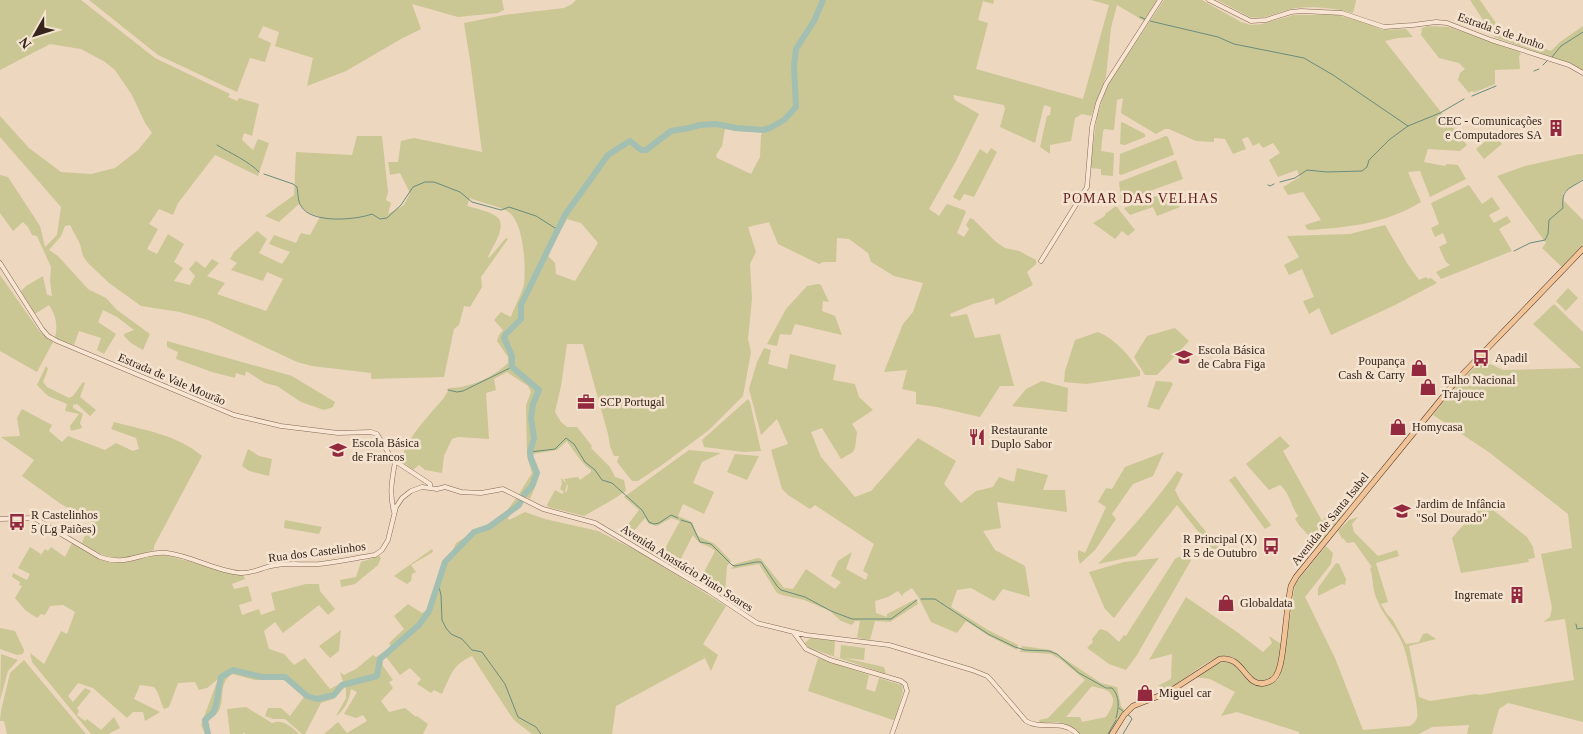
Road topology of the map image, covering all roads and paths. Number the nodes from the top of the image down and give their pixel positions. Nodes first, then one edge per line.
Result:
1 (1160, 0) edge
2 (1209, 0) edge
3 (1583, 73) edge
4 (1583, 248) edge
5 (1040, 261) dead end
6 (0, 263) edge
7 (395, 462) junction
8 (430, 486) junction
9 (394, 512) junction
10 (0, 519) edge
11 (794, 633) junction
12 (803, 636) junction
13 (799, 641) junction
14 (806, 649) junction
15 (892, 734) edge
16 (1077, 734) edge
17 (1112, 734) edge

1 - 5 street
2 - 3 street, Estrada 5 de Junho
4 - 17 main road, Avenida de Santa Isabel
6 - 7 street, Estrada de Vale Mourão
7 - 8 street, Avenida Anastácio Pinto Soares
7 - 9 street
8 - 9 street, Rua dos Castelinhos
8 - 11 street, Avenida Anastácio Pinto Soares
9 - 10 street, Rua dos Castelinhos
11 - 12 street, Avenida Anastácio Pinto Soares
11 - 13 street
12 - 13 street
12 - 14 street
12 - 16 street, Avenida Anastácio Pinto Soares
13 - 14 street
14 - 15 street

